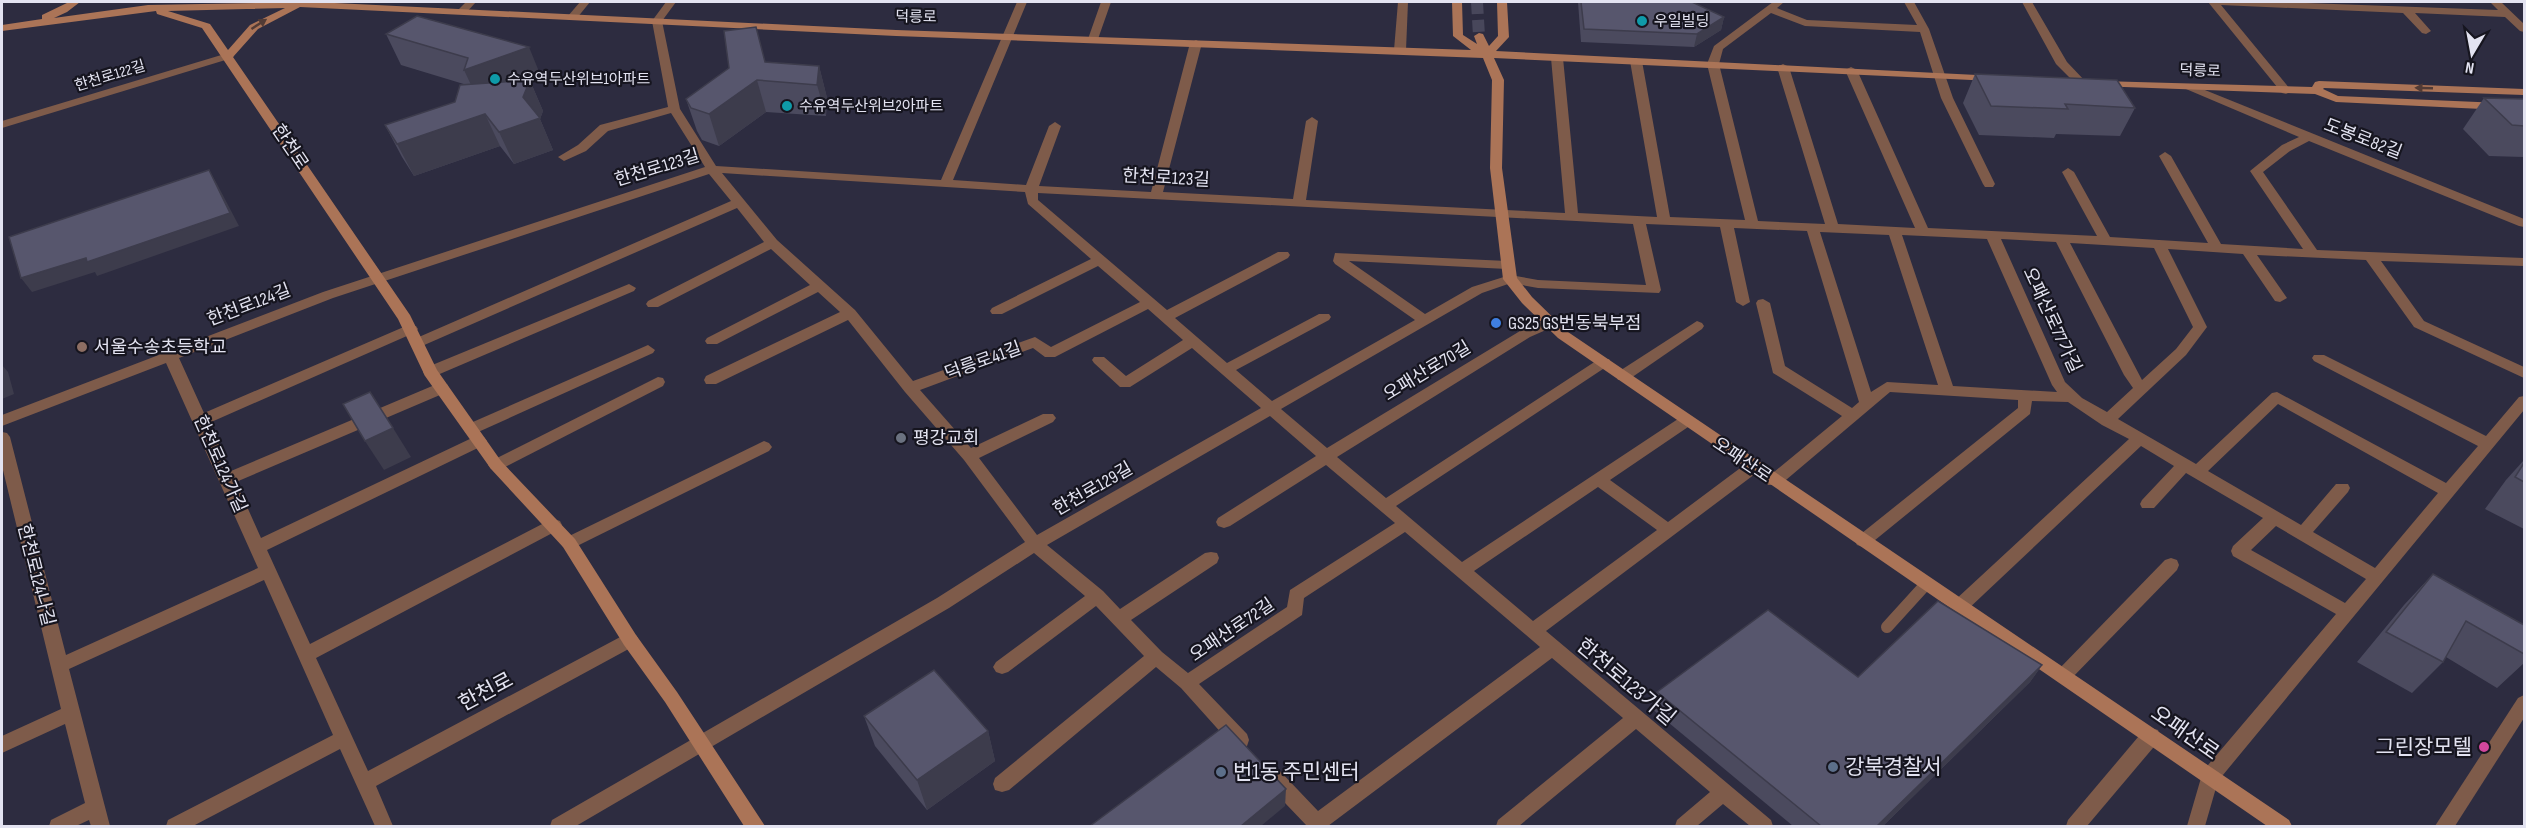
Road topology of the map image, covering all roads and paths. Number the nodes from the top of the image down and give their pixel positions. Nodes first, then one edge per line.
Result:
1 (75, 2) edge
2 (471, 2) edge
3 (585, 2) edge
4 (671, 2) edge
5 (1022, 2) edge
6 (1106, 2) edge
7 (1403, 2) edge
8 (1457, 2) edge
9 (1502, 2) edge
10 (1779, 2) edge
11 (1909, 2) edge
12 (2027, 2) edge
13 (2214, 2) edge
14 (2414, 2) edge
15 (2495, 2) edge
16 (2289, 3) edge
17 (147, 4) edge
18 (300, 4) junction
19 (2351, 4) edge
20 (1769, 9) junction
21 (2405, 9) junction
22 (2423, 10) junction
23 (461, 12) junction
24 (2508, 14) junction
25 (573, 16) junction
26 (657, 21) junction
27 (21, 25) junction
28 (2, 28) edge
29 (1924, 29) junction
30 (2524, 29) edge
31 (2426, 31) dead end
32 (1008, 35) junction
33 (1479, 36) tunnel mouth
34 (1093, 39) junction
35 (1196, 43) junction
36 (1400, 50) junction
37 (1486, 55) junction
38 (228, 56) junction
39 (1557, 58) junction
40 (1636, 62) junction
41 (1713, 64) junction
42 (1783, 67) junction
43 (1851, 70) junction
44 (1941, 75) junction
45 (2000, 79) edge
46 (2059, 82) edge
47 (2082, 84) junction
48 (2190, 87) junction
49 (2286, 91) junction
50 (2318, 91) junction
51 (2524, 92) edge
52 (2524, 108) edge
53 (674, 109) junction
54 (1312, 121) dead end
55 (2, 125) edge
56 (1055, 126) dead end
57 (2309, 137) junction
58 (2165, 156) dead end
59 (564, 157) dead end
60 (712, 169) junction
61 (2068, 172) dead end
62 (945, 184) junction
63 (1989, 184) dead end
64 (1031, 189) junction
65 (1156, 196) junction
66 (739, 202) junction
67 (1299, 203) junction
68 (1502, 214) junction
69 (1572, 216) junction
70 (1638, 219) junction
71 (1664, 220) junction
72 (1726, 223) junction
73 (2524, 223) edge
74 (1752, 224) junction
75 (1812, 227) junction
76 (1833, 228) junction
77 (1894, 231) junction
78 (1923, 232) junction
79 (1992, 235) junction
80 (2061, 238) junction
81 (2106, 241) junction
82 (772, 243) junction
83 (2159, 245) junction
84 (2217, 248) junction
85 (2247, 250) junction
86 (2313, 254) junction
87 (1283, 255) dead end
88 (2371, 256) junction
89 (1099, 260) junction
90 (2524, 262) edge
91 (1508, 272) junction
92 (378, 279) junction
93 (820, 285) junction
94 (629, 288) dead end
95 (2280, 298) dead end
96 (1743, 302) dead end
97 (1149, 303) junction
98 (1762, 303) dead end
99 (653, 304) dead end
100 (997, 311) dead end
101 (850, 313) junction
102 (1165, 317) junction
103 (1323, 317) dead end
104 (1425, 320) junction
105 (1550, 323) junction
106 (1697, 326) dead end
107 (414, 336) junction
108 (1192, 340) junction
109 (712, 341) dead end
110 (648, 350) dead end
111 (171, 357) junction
112 (2319, 358) dead end
113 (1099, 360) dead end
114 (1604, 362) junction
115 (1226, 370) junction
116 (430, 372) junction
117 (2524, 373) edge
118 (1623, 376) junction
119 (711, 380) dead end
120 (658, 382) dead end
121 (442, 388) junction
122 (909, 388) junction
123 (1947, 390) junction
124 (2142, 390) junction
125 (2025, 396) junction
126 (2071, 396) junction
127 (2524, 401) edge
128 (1867, 403) junction
129 (1272, 410) junction
130 (1851, 416) junction
131 (1048, 418) dead end
132 (2, 421) edge
133 (200, 421) junction
134 (2107, 421) junction
135 (1686, 422) junction
136 (475, 435) junction
137 (2, 437) edge
138 (2138, 440) junction
139 (2488, 444) junction
140 (764, 447) dead end
141 (969, 456) junction
142 (1327, 457) junction
143 (496, 465) junction
144 (1753, 467) junction
145 (2190, 469) junction
146 (227, 479) junction
147 (1599, 480) junction
148 (1774, 481) junction
149 (2342, 488) dead end
150 (2449, 492) junction
151 (2148, 504) dead end
152 (1385, 506) junction
153 (2274, 518) junction
154 (1224, 522) dead end
155 (1406, 524) junction
156 (554, 525) junction
157 (1668, 530) junction
158 (2302, 534) junction
159 (1863, 541) junction
160 (569, 543) junction
161 (1035, 544) junction
162 (257, 547) junction
163 (1211, 558) dead end
164 (2171, 565) dead end
165 (1461, 571) junction
166 (268, 572) junction
167 (2377, 577) junction
168 (1927, 584) junction
169 (1097, 596) junction
170 (1960, 606) junction
171 (2347, 612) junction
172 (1120, 618) junction
173 (1887, 627) dead end
174 (1533, 631) junction
175 (630, 640) junction
176 (1552, 648) junction
177 (306, 655) junction
178 (1156, 657) junction
179 (59, 666) junction
180 (1002, 667) dead end
181 (2063, 676) junction
182 (1187, 683) junction
183 (2524, 703) edge
184 (71, 713) junction
185 (1636, 718) junction
186 (2151, 736) junction
187 (344, 738) junction
188 (2, 745) edge
189 (702, 745) junction
190 (2210, 777) junction
191 (364, 783) junction
192 (1002, 784) dead end
193 (1723, 792) junction
194 (95, 807) junction
195 (1318, 825) edge
196 (58, 826) edge
197 (100, 826) edge
198 (175, 826) edge
199 (384, 826) edge
200 (560, 826) edge
201 (755, 826) edge
202 (1505, 826) edge
203 (1684, 826) edge
204 (1764, 826) edge
205 (2075, 826) edge
206 (2196, 826) edge
207 (2282, 826) edge
208 (2444, 826) edge

1 - 27 main road
2 - 23 street
3 - 25 street
4 - 26 street
5 - 32 street
6 - 34 street
7 - 36 street
8 - 37 main road
9 - 37 main road
10 - 20 street
11 - 29 street
12 - 47 street
13 - 16 street
13 - 49 street
14 - 22 street
15 - 24 street
16 - 19 street
17 - 18 main road, 덕릉로
17 - 27 main road, 덕릉로
17 - 38 main road, 한천로
18 - 23 main road, 덕릉로
38 -> 18 main road
19 - 21 street
20 - 29 street
20 - 41 street
21 - 22 street
21 - 31 street
22 - 24 street
23 - 25 main road, 덕릉로
24 - 30 street
25 - 26 main road, 덕릉로
26 - 32 main road, 덕릉로
26 - 53 street
27 - 28 main road, 덕릉로
29 - 44 street
32 - 34 main road, 덕릉로
32 - 62 street
33 - 37 main road
34 - 35 main road, 덕릉로
35 - 36 main road, 덕릉로
35 - 65 street
36 - 37 main road, 덕릉로
37 - 39 main road, 덕릉로
37 - 68 main road
38 - 55 street, 한천로122길
38 - 92 main road, 한천로
39 - 40 main road, 덕릉로
39 - 69 street
40 - 41 main road, 덕릉로
40 - 71 street
41 - 42 main road, 덕릉로
41 - 74 street
42 - 43 main road, 덕릉로
42 - 76 street
43 - 44 main road, 덕릉로
43 - 78 street
44 - 45 main road, 덕릉로
44 - 63 street
46 - 47 main road, 덕릉로
47 - 48 main road, 덕릉로
48 - 49 main road, 덕릉로
48 - 57 street, 도봉로82길
49 - 50 main road, 덕릉로
51 -> 50 main road, 덕릉로
50 - 52 main road, 덕릉로
53 - 59 street
53 - 60 street
54 - 67 street
56 - 64 street
57 - 73 street, 도봉로82길
57 - 86 street
58 - 84 street
60 - 62 street, 한천로123길
60 - 66 street
60 - 92 street, 한천로123길
61 - 81 street
62 - 64 street, 한천로123길
64 - 65 street, 한천로123길
64 - 89 street, 한천로123가길
65 - 67 street, 한천로123길
66 - 82 street
66 - 107 street
67 - 68 street, 한천로123길
68 - 69 street, 한천로123길
68 - 91 main road
69 - 70 street, 한천로123길
70 - 71 street, 한천로123길
70 - 91 street
71 - 72 street, 한천로123길
72 - 74 street, 한천로123길
72 - 96 street
74 - 75 street, 한천로123길
75 - 76 street, 한천로123길
75 - 128 street
76 - 77 street, 한천로123길
77 - 78 street, 한천로123길
77 - 123 street
78 - 79 street, 한천로123길
79 - 80 street, 한천로123길
79 - 126 street, 오패산로77가길
80 - 81 street, 한천로123길
80 - 124 street
81 - 83 street, 한천로123길
82 - 93 street
82 - 99 street
83 - 84 street, 한천로123길
83 - 124 street
84 - 85 street, 한천로123길
85 - 86 street, 한천로123길
85 - 95 street
86 - 88 street, 한천로123길
87 - 102 street
88 - 90 street, 한천로123길
88 - 117 street
89 - 97 street, 한천로123가길
89 - 100 street
91 - 104 street, 한천로129길
91 - 104 street
91 - 105 main road, 오패산로
92 - 107 main road, 한천로
92 - 111 street, 한천로124길
93 - 101 street
93 - 109 street
94 - 116 street
97 - 102 street, 한천로123가길
97 - 122 street, 덕릉로41길
98 - 130 street
101 - 119 street
101 - 122 street
102 - 108 street, 한천로123가길
103 - 115 street
104 - 129 street, 한천로129길
105 - 114 main road, 오패산로
105 - 142 street, 오패산로70길
106 - 118 street
107 - 116 main road, 한천로
107 - 133 street
108 - 113 street
108 - 115 street, 한천로123가길
110 - 136 street
111 - 132 street, 한천로124길
111 - 133 street, 한천로124가길
112 - 139 street
114 - 118 main road, 오패산로
114 - 152 street
115 - 129 street, 한천로123가길
116 - 121 main road, 한천로
118 - 135 main road, 오패산로
120 - 143 street
121 - 136 main road, 한천로
121 - 146 street
122 - 141 street
123 - 125 street
123 - 128 street
124 - 134 street
125 - 126 street
125 - 159 street
126 - 134 street, 오패산로77가길
127 - 139 street
128 - 130 street
129 - 142 street, 한천로123가길
129 - 161 street, 한천로129길
130 - 148 street
131 - 141 street
133 - 146 street, 한천로124가길
134 - 138 street, 오패산로77가길
135 - 144 main road, 오패산로
135 - 147 street
136 - 143 main road, 한천로
136 - 162 street
137 - 179 street, 한천로124나길
138 - 145 street, 오패산로77가길
138 - 170 street
139 - 150 street
140 - 160 street
141 - 161 street
142 - 152 street, 한천로123가길
142 - 154 street, 오패산로70길
143 - 156 main road, 한천로
144 - 148 main road, 오패산로
144 - 157 street
145 - 150 street
145 - 151 street
145 - 153 street, 오패산로77가길
146 - 162 street, 한천로124가길
147 - 157 street
147 - 165 street
148 - 159 main road, 오패산로
149 - 158 street
150 - 167 street
152 - 155 street, 한천로123가길
153 - 158 street, 오패산로77가길
153 - 171 street
155 - 165 street, 한천로123가길
155 - 182 street, 오패산로72길
156 - 160 main road, 한천로
156 - 177 street
157 - 174 street
158 - 167 street, 오패산로77가길
159 - 168 main road, 오패산로
160 - 175 main road, 한천로
161 - 169 street
161 - 189 street, 한천로129길
162 - 166 street, 한천로124가길
163 - 172 street
164 - 181 street
165 - 174 street, 한천로123가길
166 - 177 street, 한천로124가길
166 - 179 street
167 - 171 street
168 - 170 main road, 오패산로
168 - 173 lane
169 - 172 street
169 - 180 street
170 - 181 main road, 오패산로
171 - 190 street
172 - 178 street
174 - 176 street, 한천로123가길
175 - 189 main road, 한천로
175 - 191 street, 한천로
176 - 185 street, 한천로123가길
176 - 195 street
177 - 187 street, 한천로124가길
178 - 182 street
178 - 192 street
179 - 184 street, 한천로124나길
181 - 186 main road, 오패산로
182 - 195 street
183 - 208 street
184 - 188 street
184 - 194 street, 한천로124나길
185 - 193 street, 한천로123가길
185 - 202 street
186 - 190 main road, 오패산로
186 - 205 street
187 - 191 street, 한천로124가길
187 - 198 street
189 - 200 street, 한천로129길
189 - 201 main road, 한천로
190 - 206 street
190 - 207 main road, 오패산로
191 - 199 street, 한천로124가길
193 - 203 street
193 - 204 street, 한천로123가길
194 - 196 street
194 - 197 street, 한천로124나길

